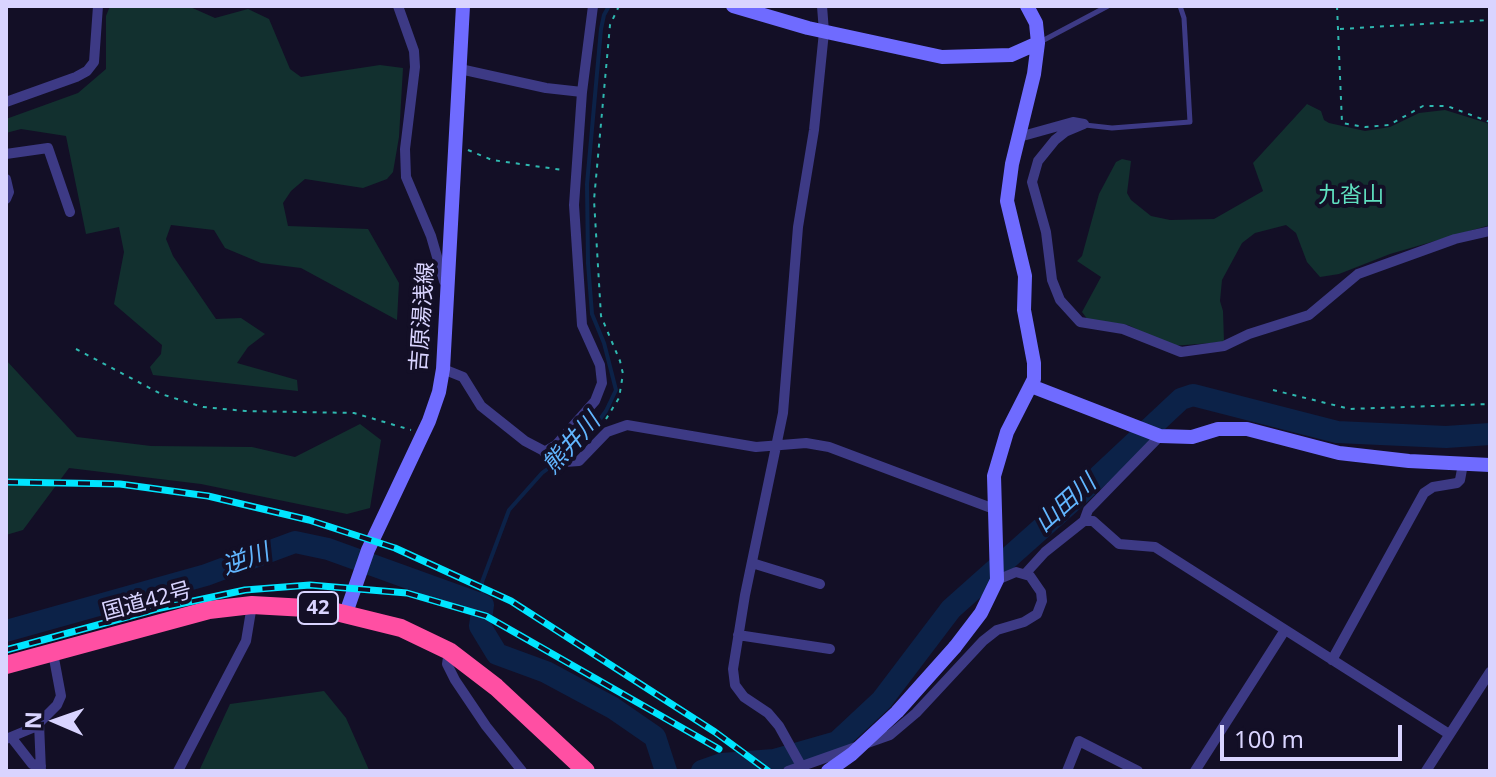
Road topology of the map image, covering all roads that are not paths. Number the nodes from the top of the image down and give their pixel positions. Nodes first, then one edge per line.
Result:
1 (98, 6) edge
2 (398, 6) edge
3 (463, 6) edge
4 (733, 6) edge
5 (822, 6) edge
6 (1027, 6) edge
7 (1108, 6) edge
8 (1180, 6) edge
9 (590, 9) edge
10 (824, 32) junction
11 (1038, 43) junction
12 (460, 69) junction
13 (582, 92) junction
14 (6, 102) edge
15 (1084, 124) junction
16 (1019, 137) junction
17 (6, 154) edge
18 (6, 179) edge
19 (6, 199) edge
20 (70, 212) dead end
21 (1490, 231) edge
22 (447, 295) junction
23 (443, 369) junction
24 (1031, 386) junction
25 (1160, 436) junction
26 (777, 446) junction
27 (544, 452) junction
28 (1463, 464) junction
29 (1490, 465) edge
30 (994, 509) junction
31 (1084, 521) junction
32 (752, 563) junction
33 (1025, 574) junction
34 (997, 580) junction
35 (820, 584) dead end
36 (252, 605) junction
37 (346, 613) junction
38 (1285, 630) junction
39 (738, 635) junction
40 (830, 649) dead end
41 (449, 651) junction
42 (53, 653) junction
43 (1332, 660) junction
44 (6, 665) edge
45 (1489, 677) edge
46 (39, 723) junction
47 (1449, 734) junction
48 (9, 738) edge
49 (41, 768) edge
50 (802, 769) edge
51 (178, 771) edge
52 (522, 771) edge
53 (586, 771) edge
54 (788, 771) edge
55 (828, 771) edge
56 (1067, 771) edge
57 (1138, 771) edge
58 (1195, 771) edge
59 (1426, 771) edge

1 - 14 street
2 - 22 street
3 - 12 street, 吉原湯浅線
4 - 10 street
5 - 10 street
6 - 11 street
7 - 11 lane
8 - 15 lane
9 - 13 street
10 - 11 street
10 - 26 street
11 - 16 street
12 - 13 street
12 - 22 street, 吉原湯浅線
13 - 27 street
15 - 16 street
15 - 21 street
16 - 24 street
17 - 20 street
18 - 19 street
22 - 23 street, 吉原湯浅線
23 - 27 street
23 - 37 street, 吉原湯浅線
24 - 25 street
24 - 30 street
25 - 28 street
25 - 31 street
26 - 27 street
26 - 30 street
26 - 32 street
28 - 29 street
28 - 43 street
30 - 34 street
31 - 33 street
31 - 38 street
32 - 35 street
32 - 39 street
33 - 34 street
33 - 50 street
34 - 55 street, bridge
36 - 37 highway, 国道42号 / 42
36 - 42 highway, 国道42号 / 42
36 - 51 street
37 - 41 highway, 国道42号 / 42
38 - 43 street
38 - 58 street
39 - 40 street
39 - 50 street
41 - 52 street
41 - 53 highway, 国道42号 / 42
42 - 44 highway, 国道42号 / 42
42 - 46 street
43 - 47 street
45 - 47 street
46 - 48 street
46 - 49 street
47 - 59 street
48 - 49 street
50 - 54 street
56 - 57 street

